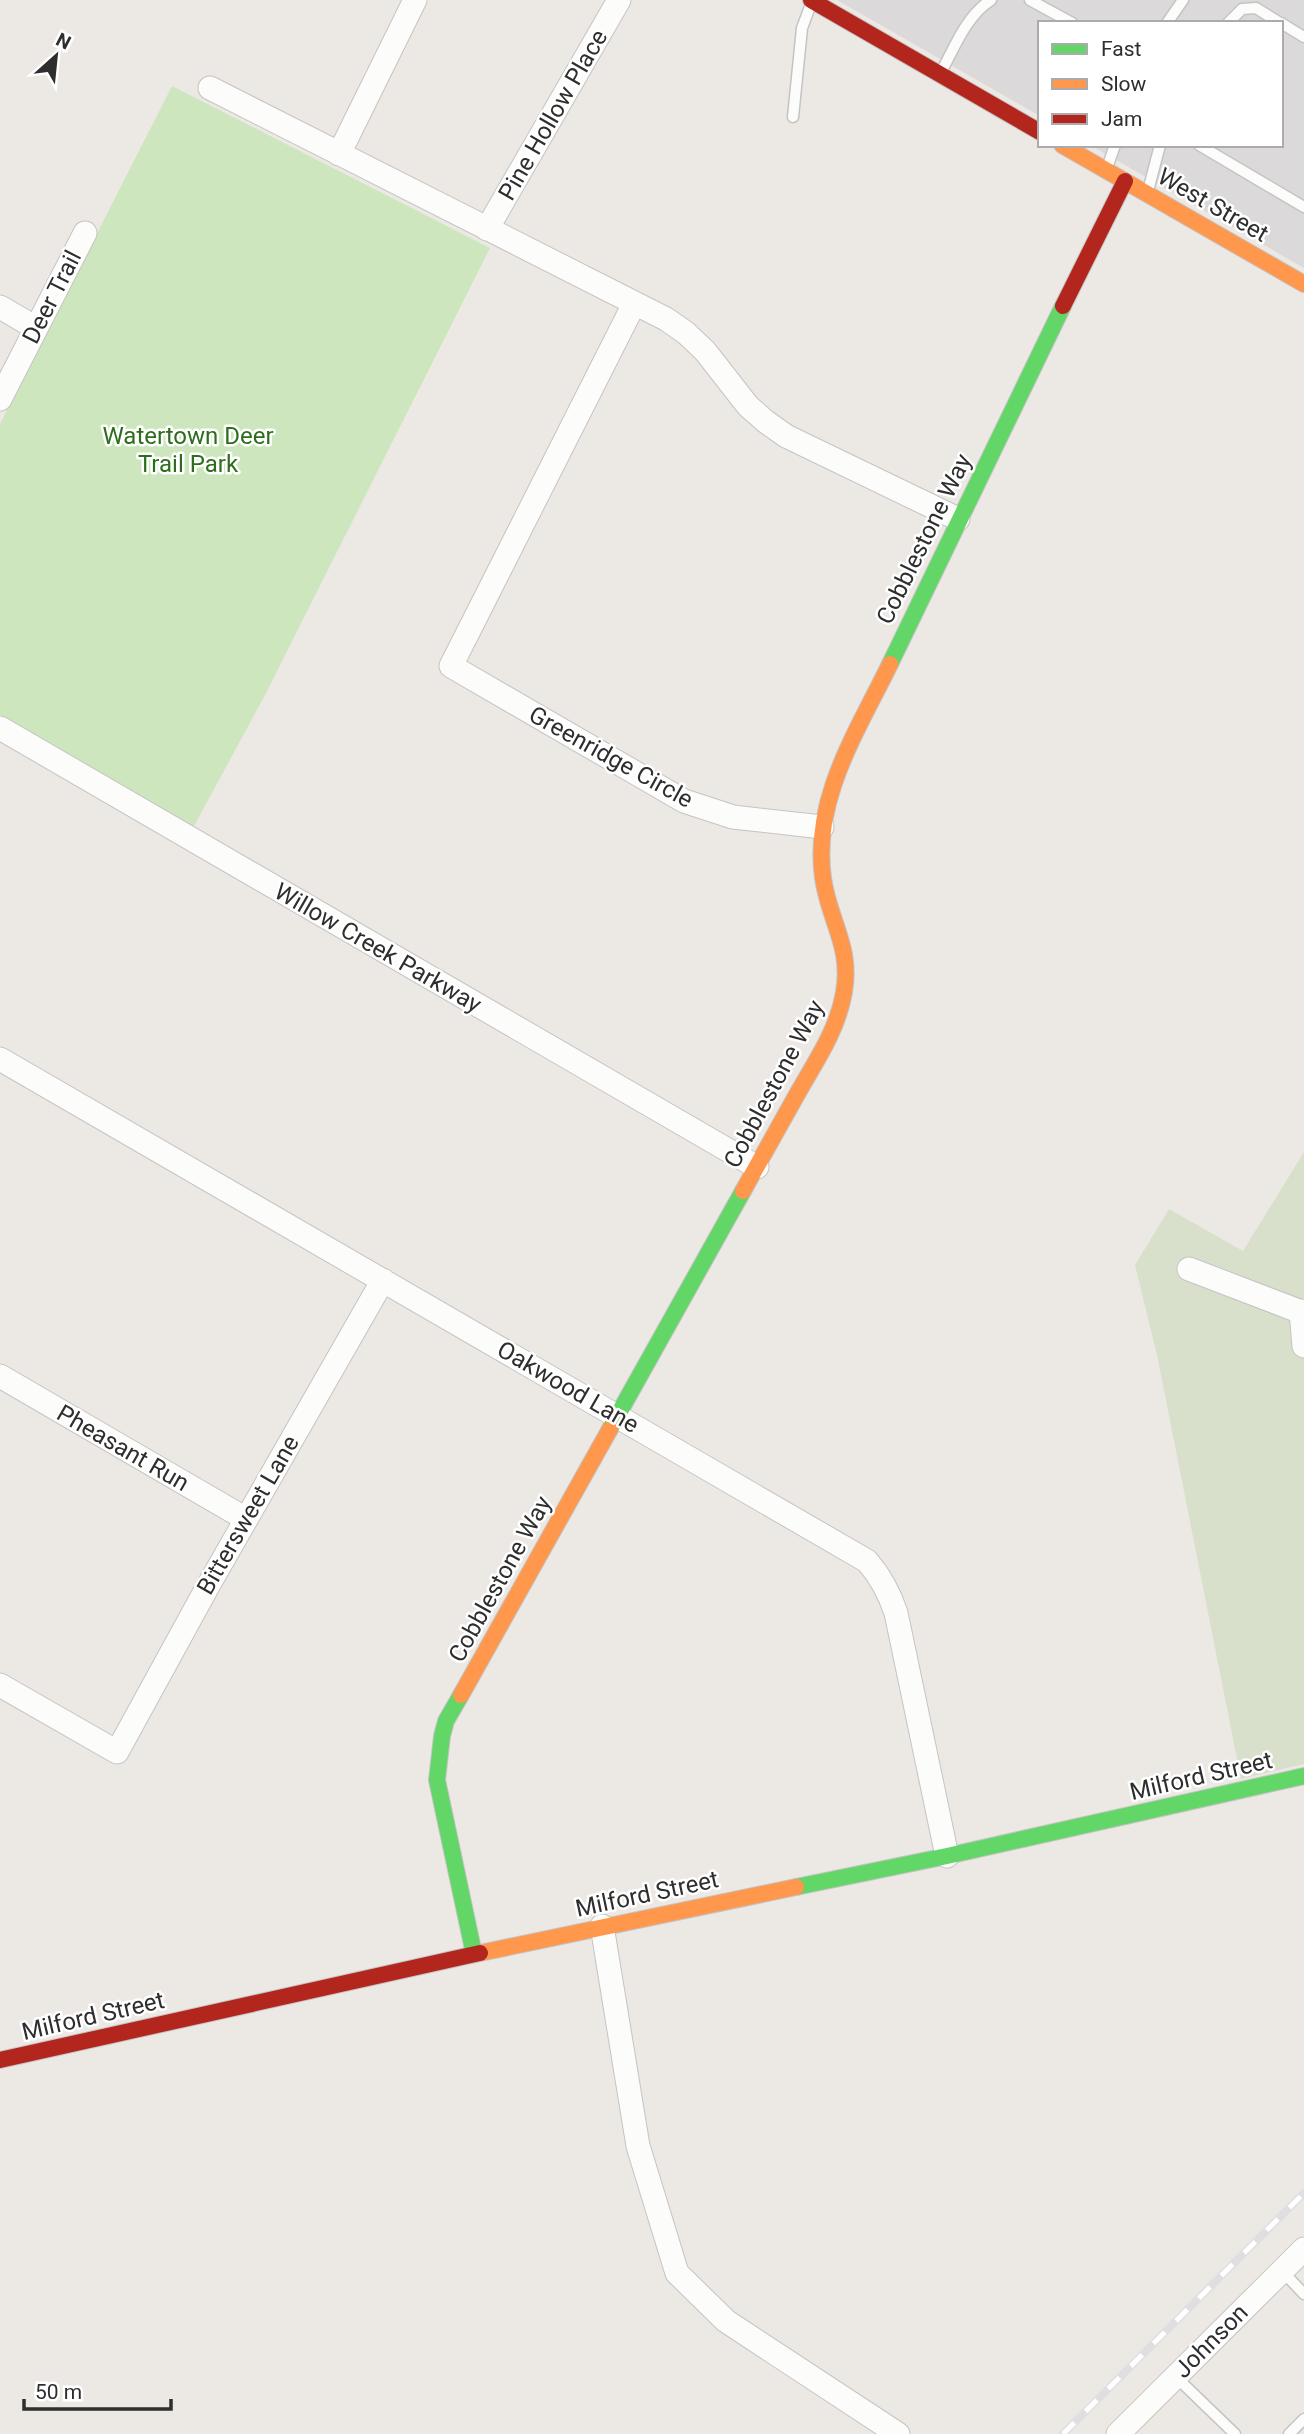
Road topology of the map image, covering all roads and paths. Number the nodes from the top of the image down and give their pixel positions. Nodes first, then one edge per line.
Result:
1 (415, 0) edge
2 (619, 0) edge
3 (991, 0) edge
4 (1030, 0) edge
5 (1183, 0) edge
6 (811, 1) edge
7 (1068, 21) edge
8 (1168, 21) edge
9 (1230, 21) edge
10 (1278, 21) edge
11 (1283, 24) edge
12 (1304, 37) edge
13 (939, 74) junction
14 (210, 88) dead end
15 (793, 117) dead end
16 (1038, 131) edge
17 (1065, 147) edge
18 (1114, 147) edge
19 (1159, 147) edge
20 (1202, 147) edge
21 (339, 154) junction
22 (1106, 171) junction
23 (1125, 181) junction
24 (1147, 194) junction
25 (1304, 207) edge
26 (487, 229) junction
27 (85, 233) dead end
28 (1304, 284) edge
29 (634, 304) junction
30 (0, 307) edge
31 (36, 328) junction
32 (0, 399) edge
33 (958, 519) junction
34 (0, 728) edge
35 (822, 827) junction
36 (0, 1059) edge
37 (757, 1167) junction
38 (1189, 1269) dead end
39 (383, 1280) junction
40 (1302, 1312) edge
41 (1304, 1346) edge
42 (0, 1376) edge
43 (617, 1416) junction
44 (246, 1519) junction
45 (0, 1685) edge
46 (1304, 1776) edge
47 (947, 1856) junction
48 (602, 1926) junction
49 (474, 1954) junction
50 (0, 2060) edge
51 (1304, 2249) edge
52 (1282, 2271) junction
53 (1304, 2294) edge
54 (1176, 2377) junction
55 (1304, 2419) edge
56 (898, 2434) edge
57 (1118, 2434) edge
58 (1235, 2434) edge
59 (1289, 2434) edge

1 - 21 street
2 - 26 street, Pine Hollow Place
3 - 13 lane
4 - 7 lane
5 - 8 lane
6 - 13 street
6 - 15 lane
9 - 10 lane
11 - 12 lane
13 - 16 street
14 - 21 street
17 - 22 street, West Street
18 - 22 lane
19 - 24 lane
20 - 25 lane
21 - 26 street
22 - 23 street, West Street
23 - 24 street, West Street
23 - 33 street, Cobblestone Way
24 - 28 street, West Street
26 - 29 street
27 - 31 street, Deer Trail
29 - 33 street
29 - 35 street, Greenridge Circle
30 - 31 street
31 - 32 street, Deer Trail
33 - 35 street, Cobblestone Way
34 - 37 street, Willow Creek Parkway
35 - 37 street, Cobblestone Way
36 - 39 street, Oakwood Lane
37 - 43 street, Cobblestone Way
38 - 40 street
39 - 43 street, Oakwood Lane
39 - 44 street, Bittersweet Lane
40 - 41 street
42 - 44 street, Pheasant Run
43 - 47 street, Oakwood Lane
43 - 49 street, Cobblestone Way
44 - 45 street, Bittersweet Lane
46 - 47 street, Milford Street
47 - 48 street, Milford Street
48 - 49 street, Milford Street
48 - 56 street
49 - 50 street, Milford Street
51 - 52 street, Johnson
52 - 53 lane
52 - 54 street, Johnson
54 - 57 street, Johnson
54 - 58 lane
55 - 59 lane

